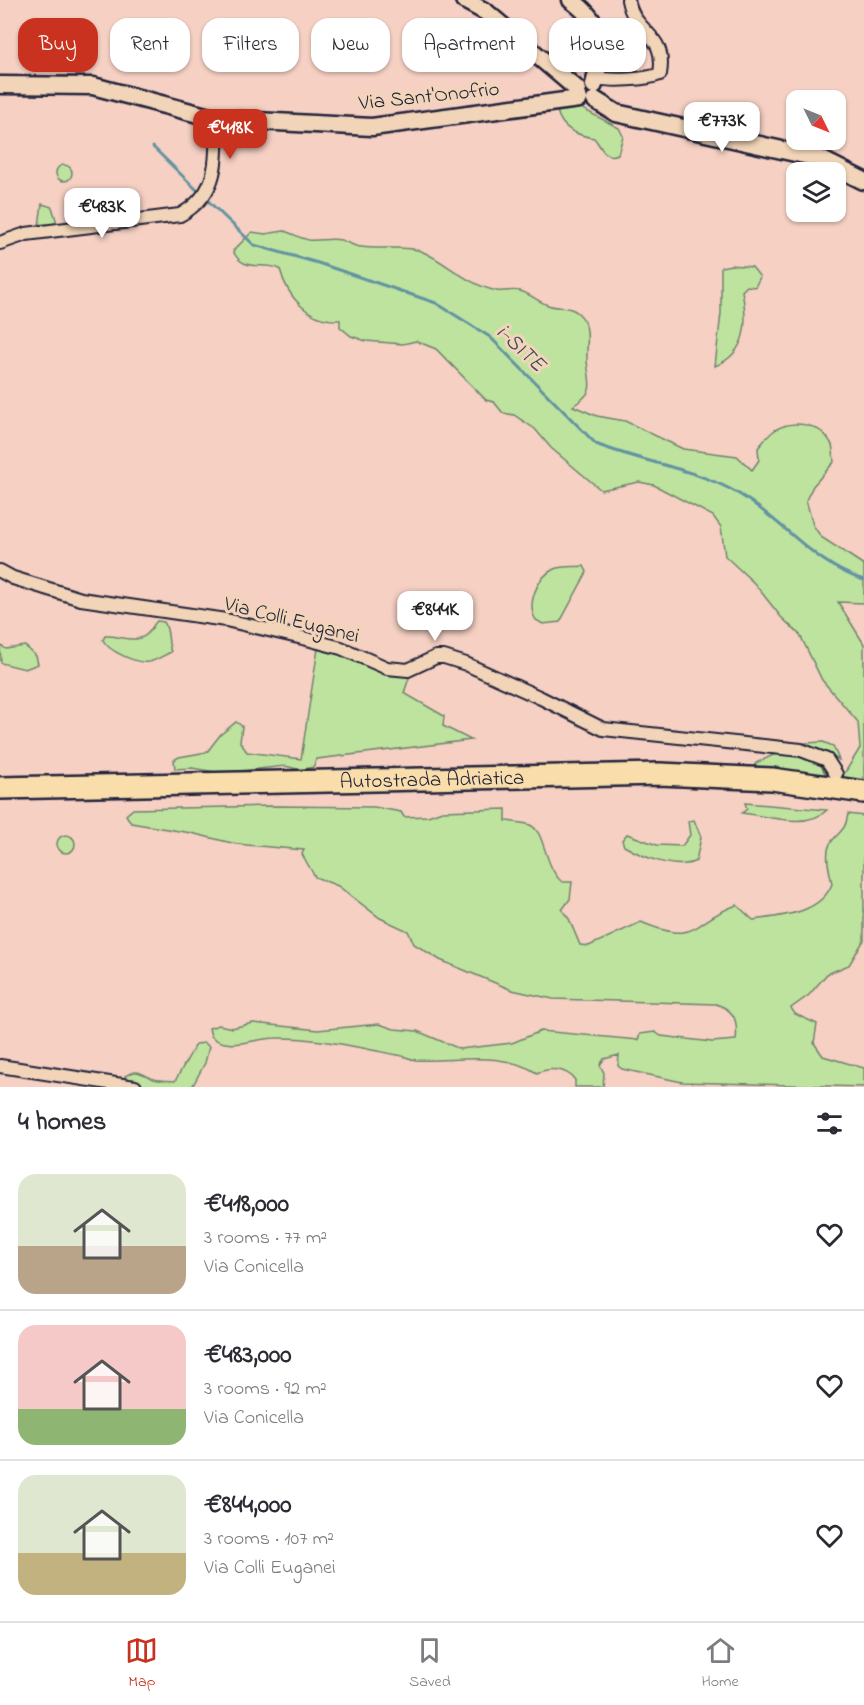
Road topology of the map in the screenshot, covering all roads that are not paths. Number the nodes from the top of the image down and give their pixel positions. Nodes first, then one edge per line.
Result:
1 (464, 0) edge
2 (571, 0) edge
3 (628, 0) edge
4 (0, 85) edge
5 (588, 90) junction
6 (218, 119) junction
7 (864, 181) edge
8 (0, 243) edge
9 (0, 571) edge
10 (836, 774) dead end
11 (0, 788) edge
12 (814, 790) junction
13 (864, 792) edge
14 (0, 802) edge
15 (864, 804) edge
16 (0, 1066) edge
17 (127, 1086) edge

1 - 5 street
2 - 5 street
3 - 5 street
4 - 6 street, Via Sant'Onofrio
5 - 6 street, Via Sant'Onofrio
5 - 7 street
6 - 8 street
9 - 10 street, Via Colli Euganei
11 - 12 highway, Autostrada Adriatica
12 - 13 highway, Autostrada Adriatica
12 - 14 highway, Autostrada Adriatica
12 - 15 highway, Autostrada Adriatica
16 - 17 street

